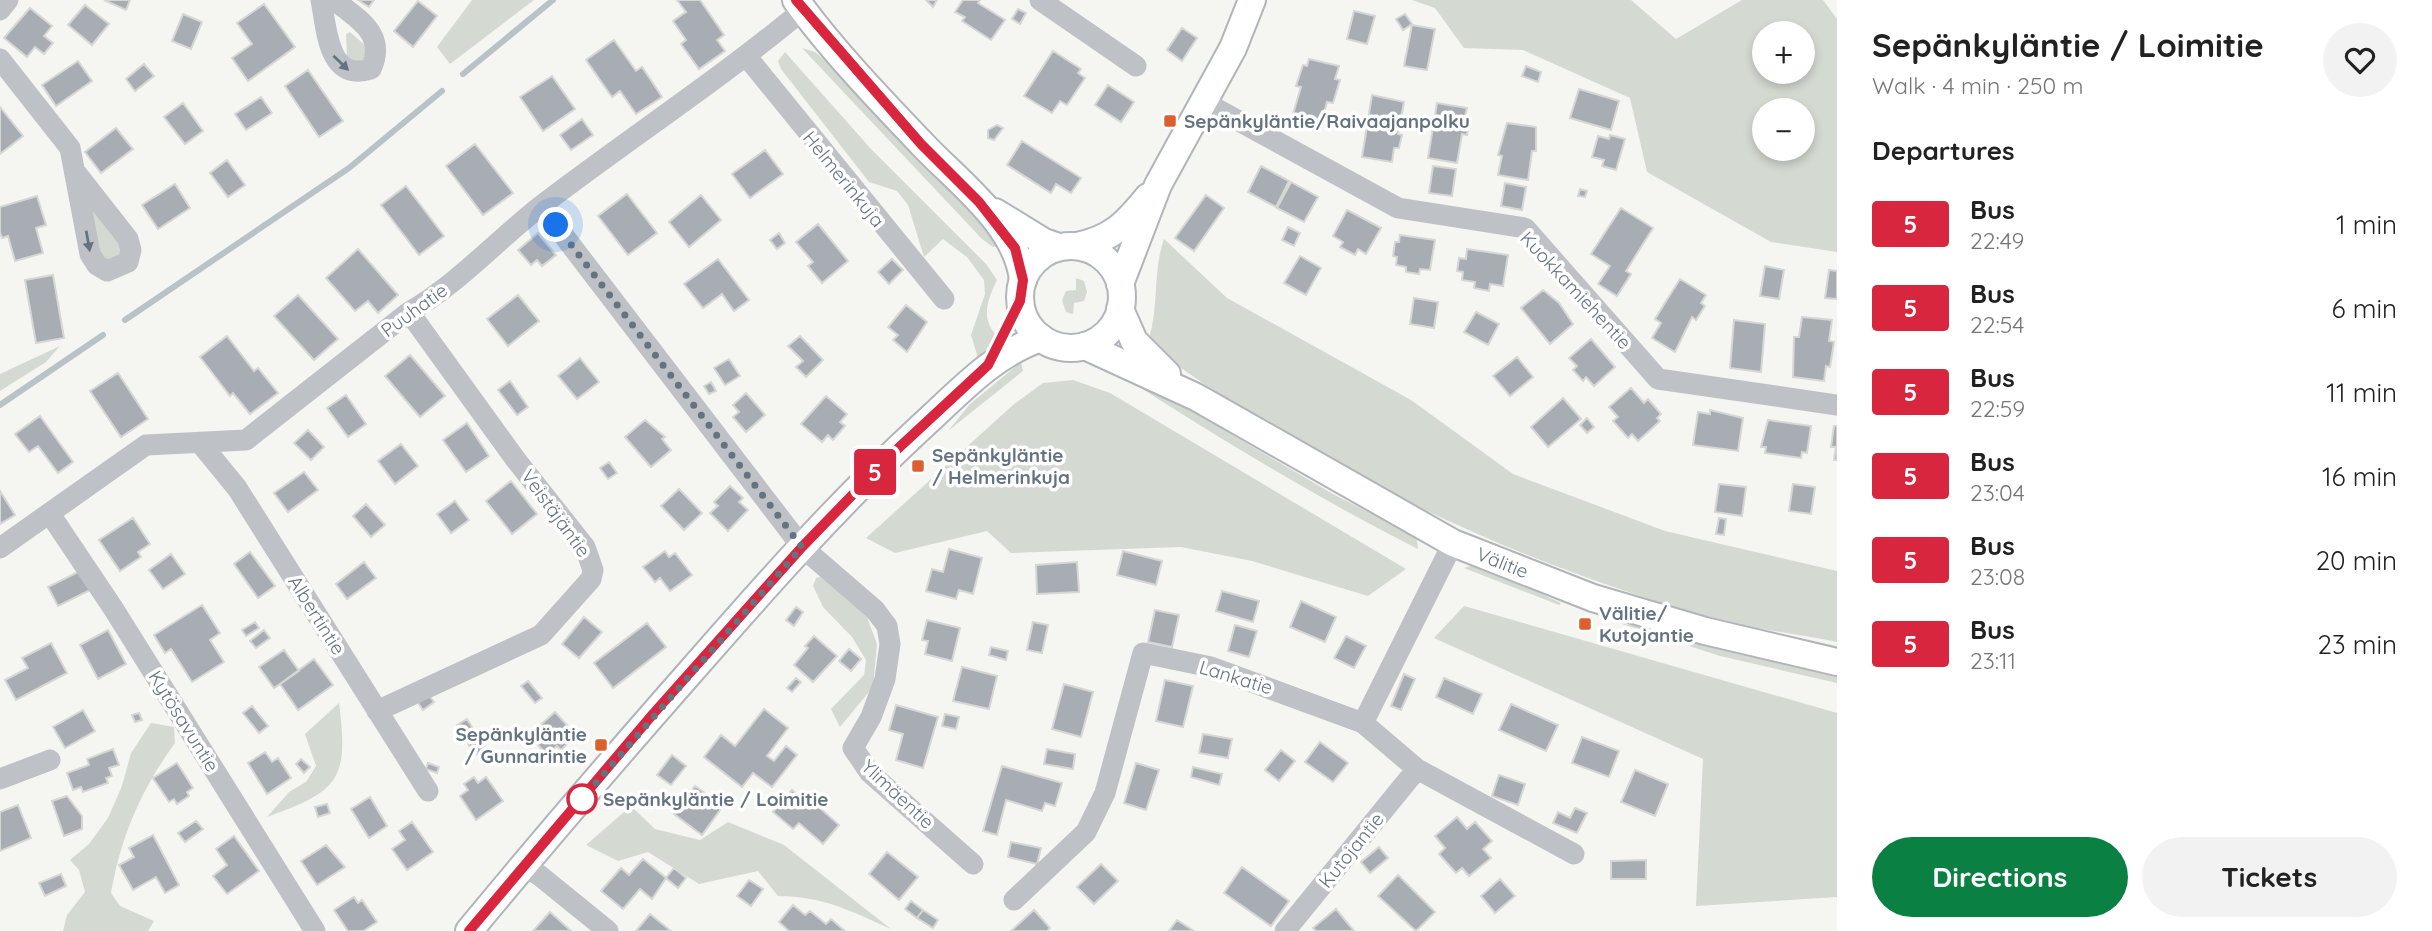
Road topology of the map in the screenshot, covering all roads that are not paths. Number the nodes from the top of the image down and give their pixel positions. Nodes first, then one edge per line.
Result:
1 (8, 0) edge
2 (321, 0) edge
3 (334, 0) edge
4 (1040, 0) edge
5 (1252, 0) edge
6 (799, 5) edge
7 (0, 10) edge
8 (747, 57) junction
9 (0, 59) edge
10 (1136, 66) dead end
11 (1204, 103) junction
12 (77, 174) dead end
13 (1158, 185) junction
14 (979, 202) junction
15 (541, 206) junction
16 (1068, 246) junction
17 (1021, 290) junction
18 (1120, 296) junction
19 (944, 299) dead end
20 (409, 312) junction
21 (1041, 338) junction
22 (1085, 346) junction
23 (988, 365) junction
24 (1196, 397) junction
25 (1837, 405) edge
26 (201, 444) junction
27 (50, 514) junction
28 (1453, 543) junction
29 (802, 547) junction
30 (0, 548) edge
31 (1837, 662) edge
32 (377, 711) junction
33 (1363, 723) junction
34 (50, 760) dead end
35 (1417, 769) junction
36 (0, 779) edge
37 (428, 790) dead end
38 (1574, 854) dead end
39 (973, 864) dead end
40 (524, 868) junction
41 (1014, 900) dead end
42 (315, 931) edge
43 (469, 931) edge
44 (608, 931) edge
45 (1285, 931) edge

1 - 7 street
2 -> 3 street
4 - 10 street
5 - 11 main road
6 - 8 street, Puuhatie
6 - 14 main road
8 - 15 street, Puuhatie
8 - 19 street, Helmerinkuja
9 - 12 street
11 - 13 main road
11 - 25 street, Kuokkamiehentie
13 - 16 main road
13 - 18 main road
14 - 16 main road
14 - 17 main road
15 - 20 street, Puuhatie
15 - 29 street
16 - 17 main road
16 - 18 main road
17 - 21 main road
17 - 23 main road
18 - 22 main road
18 - 24 main road, Välitie
20 - 26 street, Puuhatie
20 - 32 street, Veistäjäntie
21 - 22 main road
21 - 23 main road
22 - 24 main road, Välitie
23 - 29 main road
24 - 28 main road, Välitie
26 - 27 street, Puuhatie
26 - 32 street, Albertintie
27 - 30 street, Puuhatie
27 - 42 street, Kytösavuntie
28 - 31 main road, Välitie
28 - 33 street
29 - 39 street, Ylimäentie
29 - 40 main road
32 - 37 street, Albertintie
33 - 35 street, Lankatie
33 - 41 street, Lankatie
34 - 36 street
35 - 38 street, Lankatie
35 - 45 street, Kutojantie
40 - 43 main road
40 - 44 street

